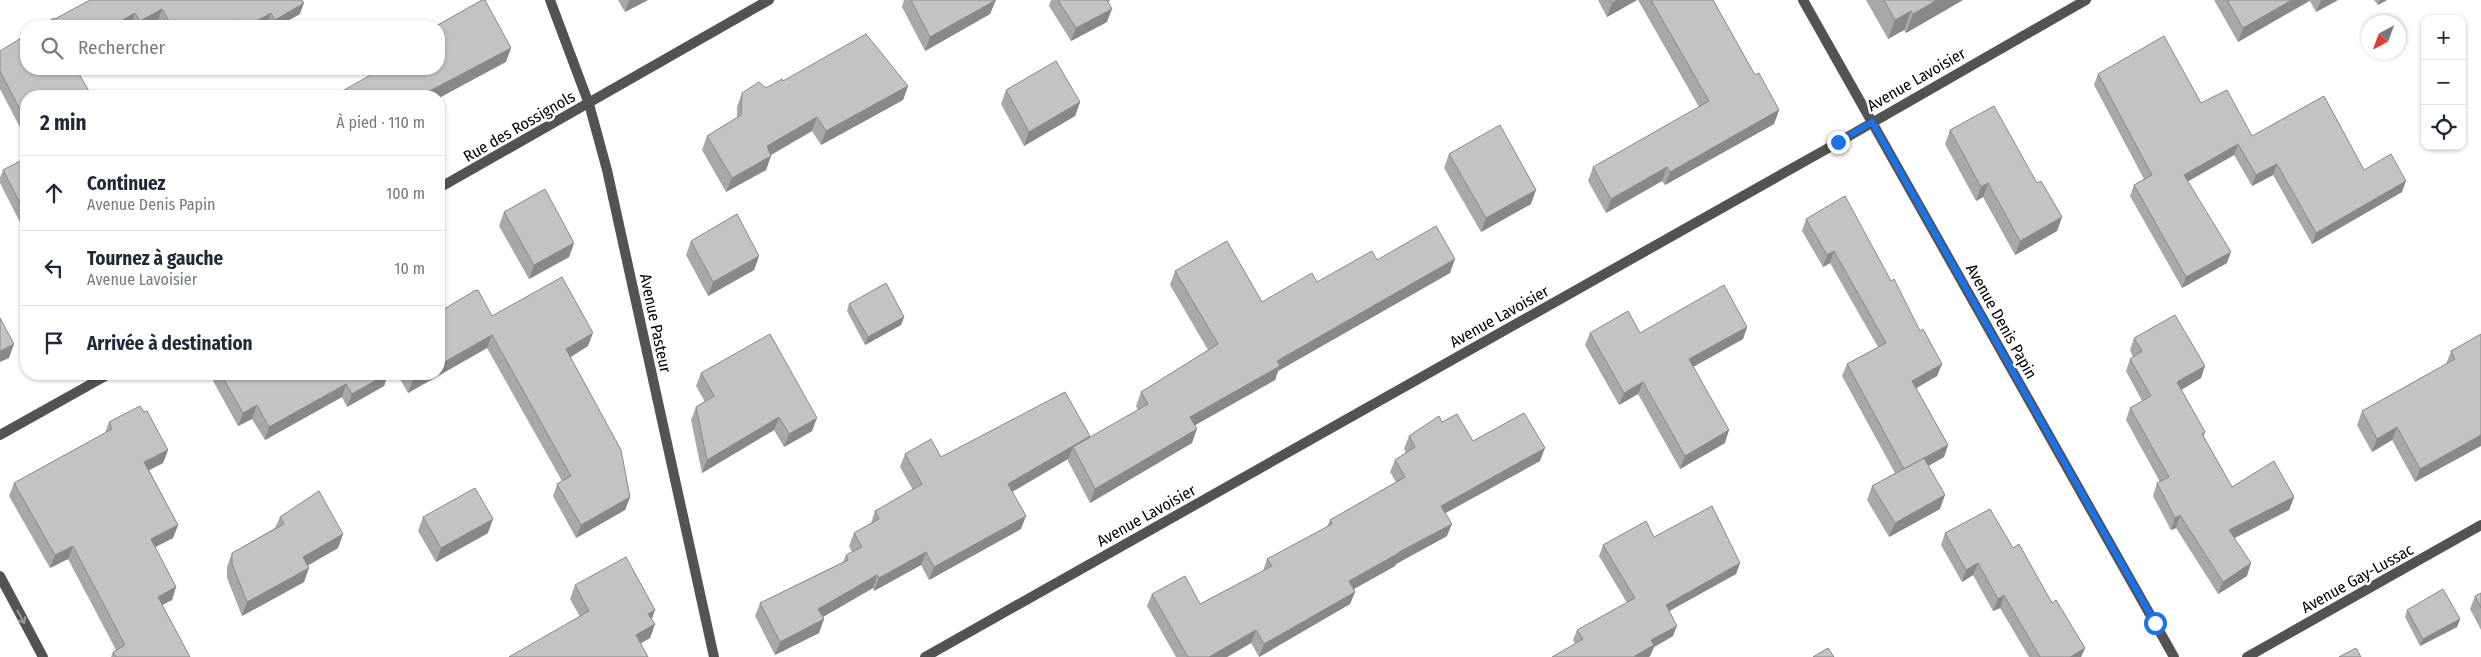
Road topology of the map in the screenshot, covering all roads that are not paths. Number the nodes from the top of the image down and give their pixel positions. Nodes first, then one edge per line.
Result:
1 (550, 0) edge
2 (768, 0) edge
3 (1803, 0) edge
4 (2086, 0) edge
5 (589, 104) junction
6 (1872, 122) junction
7 (445, 185) edge
8 (98, 380) edge
9 (0, 435) edge
10 (2481, 525) edge
11 (0, 576) edge
12 (43, 657) edge
13 (714, 657) edge
14 (925, 657) edge
15 (2174, 657) edge
16 (2247, 657) edge

1 - 5 street, Avenue Pasteur
2 - 5 street, Rue des Rossignols
3 - 6 street, Avenue Denis Papin
4 - 6 street, Avenue Lavoisier
5 - 7 street, Rue des Rossignols
5 - 13 street, Avenue Pasteur
6 - 14 street, Avenue Lavoisier
6 - 15 street, Avenue Denis Papin
8 - 9 street
10 - 16 street, Avenue Gay-Lussac
11 -> 12 street

